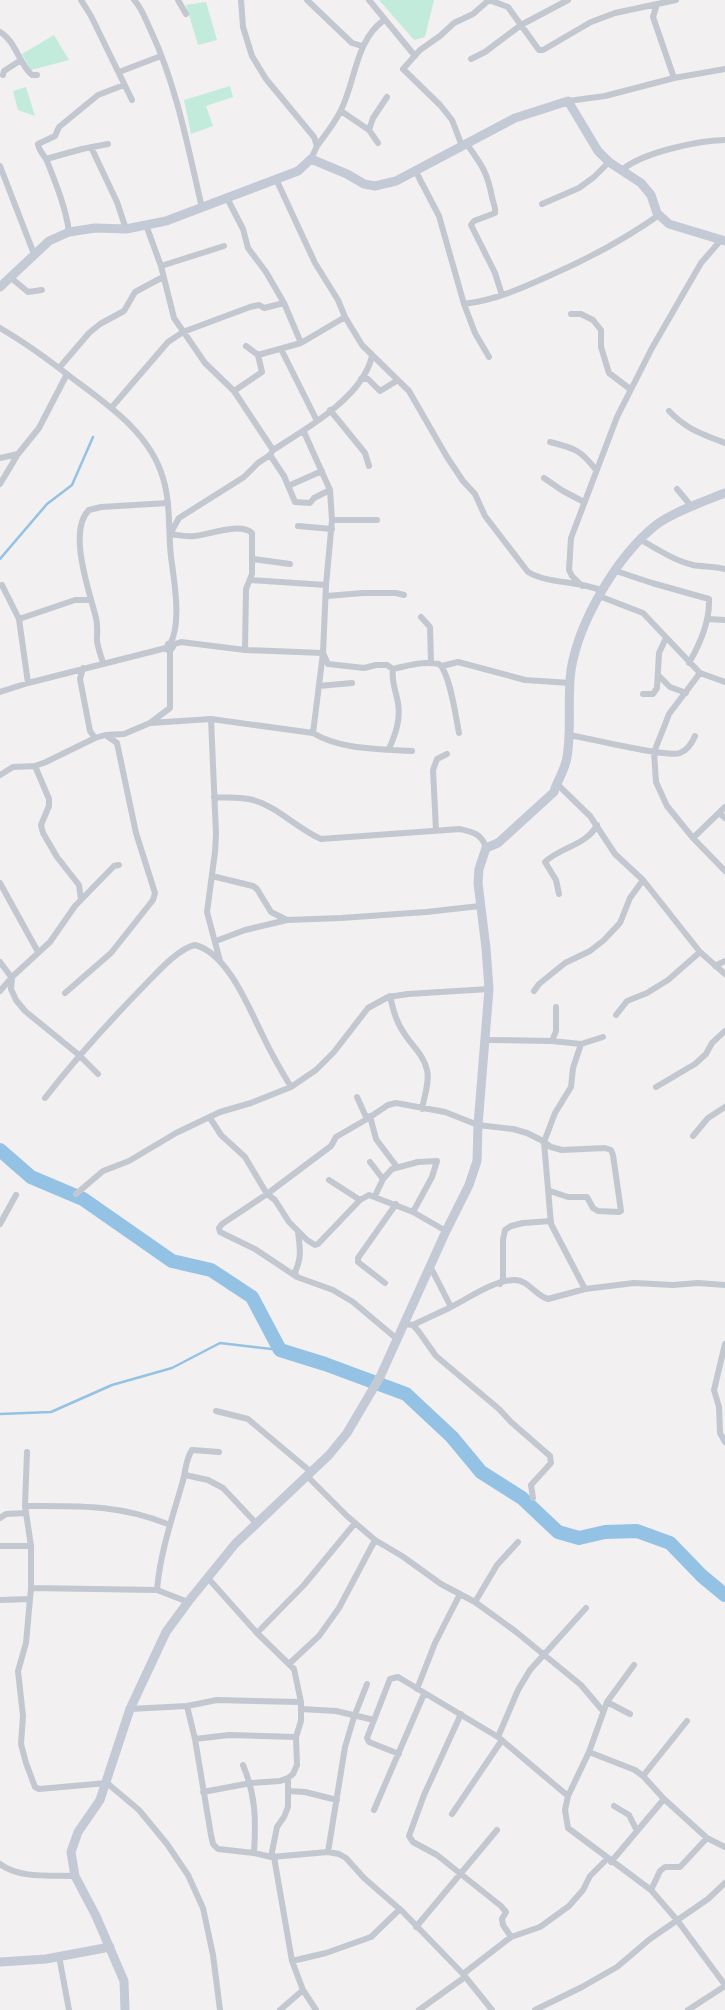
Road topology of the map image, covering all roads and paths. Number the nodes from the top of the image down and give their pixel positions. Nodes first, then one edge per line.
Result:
1 (81, 0) edge
2 (134, 0) edge
3 (178, 0) edge
4 (241, 0) edge
5 (307, 0) edge
6 (369, 0) edge
7 (489, 0) edge
8 (568, 0) edge
9 (676, 0) edge
10 (658, 3) edge
11 (186, 14) dead end
12 (384, 20) junction
13 (521, 25) junction
14 (0, 32) edge
15 (362, 46) junction
16 (161, 56) junction
17 (415, 56) junction
18 (471, 59) dead end
19 (21, 60) junction
20 (725, 69) edge
21 (119, 72) junction
22 (3, 75) dead end
23 (37, 75) dead end
24 (674, 78) junction
25 (124, 85) junction
26 (387, 97) dead end
27 (132, 100) dead end
28 (568, 101) junction
29 (341, 111) junction
30 (369, 130) junction
31 (725, 140) edge
32 (378, 143) dead end
33 (108, 144) dead end
34 (464, 144) junction
35 (317, 146) junction
36 (91, 147) junction
37 (46, 159) junction
38 (311, 159) junction
39 (609, 162) junction
40 (0, 166) edge
41 (415, 170) junction
42 (623, 170) junction
43 (276, 179) junction
44 (226, 198) junction
45 (542, 204) dead end
46 (202, 208) junction
47 (659, 215) junction
48 (146, 225) junction
49 (126, 229) junction
50 (69, 232) junction
51 (723, 240) edge
52 (224, 246) dead end
53 (34, 254) junction
54 (161, 266) junction
55 (10, 277) junction
56 (163, 277) junction
57 (0, 287) edge
58 (42, 290) dead end
59 (502, 295) junction
60 (284, 303) junction
61 (464, 304) junction
62 (571, 314) dead end
63 (344, 316) junction
64 (0, 328) edge
65 (183, 332) junction
66 (301, 343) junction
67 (246, 346) dead end
68 (281, 349) junction
69 (258, 355) junction
70 (372, 356) junction
71 (489, 357) dead end
72 (59, 368) junction
73 (66, 374) junction
74 (361, 379) junction
75 (398, 380) junction
76 (630, 389) junction
77 (234, 391) junction
78 (112, 407) junction
79 (330, 410) junction
80 (669, 411) dead end
81 (318, 421) junction
82 (304, 432) junction
83 (550, 442) dead end
84 (725, 443) edge
85 (272, 453) junction
86 (18, 454) junction
87 (0, 458) edge
88 (369, 466) dead end
89 (596, 470) junction
90 (322, 471) junction
91 (544, 478) dead end
92 (0, 484) edge
93 (288, 486) junction
94 (677, 489) dead end
95 (330, 490) junction
96 (725, 493) edge
97 (584, 502) junction
98 (168, 503) junction
99 (692, 507) junction
100 (332, 520) junction
101 (377, 520) dead end
102 (298, 526) dead end
103 (332, 529) junction
104 (170, 534) junction
105 (641, 540) junction
106 (253, 559) junction
107 (290, 564) dead end
108 (725, 569) edge
109 (616, 571) junction
110 (250, 580) junction
111 (2, 585) dead end
112 (326, 585) junction
113 (584, 587) junction
114 (600, 593) junction
115 (404, 595) dead end
116 (327, 596) junction
117 (90, 600) junction
118 (421, 617) dead end
119 (19, 619) junction
120 (707, 619) junction
121 (725, 620) edge
122 (666, 638) junction
123 (170, 647) junction
124 (244, 650) junction
125 (323, 653) junction
126 (103, 663) junction
127 (431, 663) junction
128 (689, 663) junction
129 (442, 666) junction
130 (83, 668) junction
131 (393, 669) junction
132 (700, 673) junction
133 (658, 675) junction
134 (28, 682) junction
135 (725, 682) edge
136 (352, 683) dead end
137 (570, 683) junction
138 (319, 686) junction
139 (0, 692) edge
140 (644, 694) dead end
141 (686, 694) junction
142 (212, 719) junction
143 (150, 723) junction
144 (313, 733) junction
145 (459, 733) dead end
146 (569, 734) junction
147 (105, 736) junction
148 (696, 736) dead end
149 (95, 738) junction
150 (389, 749) junction
151 (412, 751) dead end
152 (654, 752) junction
153 (447, 754) dead end
154 (34, 766) junction
155 (0, 775) edge
156 (556, 782) junction
157 (214, 797) junction
158 (725, 807) edge
159 (719, 813) junction
160 (725, 818) edge
161 (597, 825) junction
162 (436, 830) junction
163 (693, 838) junction
164 (486, 848) junction
165 (119, 865) dead end
166 (725, 871) edge
167 (212, 876) junction
168 (643, 880) junction
169 (0, 883) edge
170 (559, 894) dead end
171 (81, 899) junction
172 (480, 906) junction
173 (287, 920) junction
174 (216, 941) junction
175 (38, 952) junction
176 (700, 952) junction
177 (220, 961) junction
178 (725, 961) edge
179 (0, 962) edge
180 (715, 966) junction
181 (725, 974) edge
182 (12, 978) junction
183 (489, 989) junction
184 (0, 991) edge
185 (534, 991) dead end
186 (65, 993) dead end
187 (390, 996) junction
188 (556, 1007) dead end
189 (616, 1015) dead end
190 (725, 1032) edge
191 (603, 1037) dead end
192 (485, 1040) junction
193 (552, 1041) junction
194 (581, 1044) junction
195 (79, 1054) junction
196 (98, 1074) dead end
197 (291, 1087) junction
198 (656, 1087) dead end
199 (357, 1097) dead end
200 (45, 1098) dead end
201 (725, 1107) edge
202 (422, 1109) junction
203 (210, 1118) junction
204 (369, 1118) junction
205 (478, 1125) junction
206 (693, 1136) dead end
207 (544, 1142) junction
208 (370, 1162) dead end
209 (397, 1167) junction
210 (384, 1178) junction
211 (329, 1180) dead end
212 (550, 1191) junction
213 (76, 1194) dead end
214 (267, 1194) junction
215 (16, 1195) dead end
216 (375, 1196) junction
217 (360, 1200) junction
218 (396, 1204) junction
219 (413, 1212) junction
220 (551, 1221) junction
221 (0, 1224) edge
222 (446, 1231) junction
223 (298, 1232) junction
224 (430, 1266) junction
225 (297, 1277) junction
226 (385, 1283) dead end
227 (500, 1284) junction
228 (725, 1285) edge
229 (585, 1289) junction
230 (451, 1307) junction
231 (408, 1325) junction
232 (397, 1339) junction
233 (725, 1344) edge
234 (216, 1411) dead end
235 (725, 1442) edge
236 (26, 1452) dead end
237 (219, 1452) dead end
238 (309, 1474) junction
239 (185, 1475) junction
240 (533, 1498) dead end
241 (26, 1509) junction
242 (0, 1518) edge
243 (256, 1522) junction
244 (355, 1523) junction
245 (170, 1525) junction
246 (375, 1540) junction
247 (518, 1542) dead end
248 (0, 1546) edge
249 (31, 1546) junction
250 (207, 1577) junction
251 (31, 1588) junction
252 (157, 1590) junction
253 (460, 1594) junction
254 (30, 1599) junction
255 (0, 1600) edge
256 (188, 1602) junction
257 (475, 1602) junction
258 (586, 1608) dead end
259 (257, 1633) junction
260 (544, 1655) junction
261 (290, 1663) junction
262 (634, 1664) dead end
263 (367, 1684) dead end
264 (417, 1689) junction
265 (424, 1694) junction
266 (607, 1702) junction
267 (301, 1705) junction
268 (187, 1706) junction
269 (130, 1709) junction
270 (603, 1711) junction
271 (461, 1714) junction
272 (630, 1714) dead end
273 (354, 1717) junction
274 (374, 1720) junction
275 (687, 1721) dead end
276 (296, 1737) junction
277 (195, 1739) junction
278 (500, 1739) junction
279 (589, 1752) junction
280 (399, 1754) junction
281 (243, 1765) dead end
282 (643, 1776) junction
283 (288, 1778) junction
284 (107, 1783) junction
285 (251, 1783) junction
286 (288, 1791) junction
287 (203, 1792) junction
288 (568, 1796) junction
289 (664, 1799) junction
290 (337, 1800) junction
291 (614, 1806) dead end
292 (374, 1810) dead end
293 (452, 1814) dead end
294 (497, 1830) dead end
295 (636, 1831) junction
296 (707, 1838) junction
297 (725, 1848) edge
298 (328, 1852) junction
299 (254, 1853) junction
300 (273, 1858) junction
301 (609, 1860) junction
302 (0, 1864) edge
303 (459, 1874) junction
304 (75, 1876) junction
305 (725, 1883) edge
306 (651, 1890) junction
307 (400, 1909) junction
308 (676, 1920) junction
309 (416, 1927) junction
310 (511, 1937) junction
311 (110, 1946) junction
312 (59, 1956) junction
313 (292, 1961) junction
314 (0, 1962) edge
315 (464, 1976) junction
316 (725, 1986) edge
317 (303, 1990) junction
318 (69, 2010) edge
319 (126, 2010) edge
320 (220, 2010) edge
321 (280, 2010) edge
322 (316, 2010) edge
323 (419, 2010) edge
324 (492, 2010) edge
325 (534, 2010) edge
326 (688, 2010) edge

1 - 21 street
2 - 16 street
3 - 11 street
4 - 35 street
5 - 15 street
6 - 12 street
7 - 13 street
7 - 17 street
8 - 13 street
9 - 10 street
10 - 13 street
10 - 24 street
12 - 15 street
12 - 17 street
13 - 18 street
14 - 19 street
15 - 29 street
16 - 21 street
16 - 46 street
17 - 34 street
19 - 22 street
19 - 23 street
20 - 24 street
21 - 25 street
24 - 28 street
25 - 27 street
25 - 37 street
26 - 30 street
28 - 34 street
28 - 39 street
29 - 30 street
29 - 35 street
30 - 32 street
31 - 42 street
33 - 36 street
34 - 41 street
34 - 59 street
35 - 38 street
36 - 37 street
36 - 49 street
37 - 50 street
38 - 41 street
38 - 43 street
39 - 42 street
39 - 45 street
40 - 53 street
41 - 61 street
42 - 47 street
43 - 44 street
43 - 63 street
44 - 46 street
44 - 60 street
46 - 48 street
47 - 51 street
47 - 59 street
48 - 49 street
48 - 54 street
49 - 50 street
50 - 53 street
51 - 76 street
52 - 54 street
53 - 55 street
54 - 56 street
55 - 57 street
55 - 58 street
56 - 65 street
56 - 72 street
59 - 61 street
60 - 65 street
60 - 66 street
61 - 71 street
62 - 76 street
63 - 66 street
63 - 70 street
64 - 72 street
65 - 77 street
65 - 78 street
66 - 68 street
67 - 69 street
68 - 69 street
68 - 81 street
69 - 77 street
70 - 74 street
70 - 75 street
72 - 73 street
73 - 78 street
73 - 86 street
74 - 75 street
74 - 79 street
75 - 113 street
76 - 89 street
77 - 85 street
78 - 98 street
79 - 81 street
79 - 88 street
80 - 84 street
81 - 82 street
82 - 85 street
82 - 90 street
83 - 89 street
85 - 93 street
85 - 104 street
86 - 87 street
86 - 92 street
89 - 97 street
90 - 93 street
90 - 95 street
91 - 97 street
93 - 95 street
94 - 99 street
95 - 100 street
96 - 99 street
97 - 113 street
98 - 104 street
98 - 117 street
99 - 105 street
100 - 101 street
100 - 103 street
102 - 103 street
103 - 112 street
104 - 106 street
104 - 123 street
105 - 108 street
105 - 109 street
106 - 107 street
106 - 110 street
109 - 114 street
109 - 120 street
110 - 112 street
110 - 124 street
111 - 119 street
112 - 116 street
113 - 114 street
114 - 122 street
114 - 137 street
115 - 116 street
116 - 125 street
117 - 119 street
117 - 126 street
118 - 127 street
119 - 134 street
120 - 121 street
120 - 128 street
122 - 128 street
122 - 133 street
123 - 124 street
123 - 126 street
123 - 143 street
124 - 125 street
125 - 131 street
125 - 138 street
126 - 130 street
127 - 129 street
127 - 131 street
128 - 132 street
129 - 137 street
129 - 145 street
130 - 134 street
130 - 149 street
131 - 150 street
132 - 135 street
132 - 141 street
133 - 140 street
133 - 141 street
134 - 139 street
136 - 138 street
137 - 146 street
138 - 144 street
141 - 152 street
142 - 143 street
142 - 144 street
142 - 157 street
143 - 147 street
144 - 150 street
146 - 152 street
146 - 156 street
147 - 149 street
147 - 186 street
148 - 152 street
149 - 154 street
150 - 151 street
152 - 163 street
153 - 162 street
154 - 155 street
154 - 171 street
156 - 161 street
156 - 164 street
157 - 162 street
157 - 167 street
158 - 159 street
159 - 160 street
159 - 163 street
161 - 168 street
161 - 170 street
162 - 164 street
163 - 166 street
164 - 172 street
165 - 171 street
167 - 173 street
167 - 174 street
168 - 176 street
168 - 185 street
169 - 175 street
171 - 175 street
172 - 173 street
172 - 183 street
173 - 174 street
174 - 177 street
175 - 182 street
176 - 180 street
176 - 189 street
177 - 195 street
177 - 197 street
178 - 180 street
179 - 182 street
180 - 181 street
182 - 184 street
182 - 195 street
183 - 187 street
183 - 192 street
187 - 197 street
187 - 202 street
188 - 193 street
190 - 198 street
191 - 194 street
192 - 193 street
192 - 205 street
193 - 194 street
194 - 207 street
195 - 196 street
195 - 200 street
197 - 203 street
199 - 204 street
201 - 206 street
202 - 204 street
202 - 205 street
203 - 213 street
203 - 214 street
204 - 209 street
204 - 214 street
205 - 207 street
205 - 222 street
207 - 212 street
207 - 212 street
208 - 210 street
209 - 210 street
209 - 219 street
210 - 216 street
211 - 217 street
212 - 220 street
214 - 223 street
214 - 225 street
215 - 221 street
216 - 217 street
216 - 218 street
217 - 223 street
218 - 219 street
218 - 226 street
219 - 222 street
220 - 227 street
220 - 229 street
222 - 224 street
223 - 225 street
224 - 230 street
224 - 231 street
225 - 232 street
227 - 229 street
227 - 230 street
228 - 229 street
230 - 231 street
231 - 232 street
231 - 240 street
232 - 238 street
233 - 235 street
234 - 238 street
236 - 241 street
237 - 239 street
238 - 243 street
238 - 244 street
239 - 243 street
239 - 245 street
241 - 242 street
241 - 245 street
241 - 249 street
243 - 250 street
244 - 246 street
244 - 259 street
245 - 252 street
246 - 253 street
246 - 261 street
247 - 257 street
248 - 249 street
249 - 251 street
250 - 256 street
250 - 259 street
251 - 252 street
251 - 254 street
252 - 256 street
253 - 257 street
253 - 264 street
254 - 255 street
254 - 284 street
256 - 269 street
257 - 260 street
258 - 260 street
259 - 261 street
260 - 270 street
260 - 278 street
261 - 267 street
262 - 266 street
263 - 273 street
264 - 265 street
264 - 274 street
265 - 271 street
265 - 280 street
266 - 270 street
266 - 272 street
267 - 268 street
267 - 273 street
267 - 276 street
268 - 269 street
268 - 277 street
269 - 284 street
270 - 279 street
271 - 278 street
271 - 303 street
273 - 274 street
273 - 290 street
274 - 280 street
275 - 282 street
276 - 277 street
276 - 283 street
277 - 287 street
278 - 288 street
278 - 293 street
279 - 282 street
279 - 288 street
280 - 292 street
281 - 285 street
282 - 289 street
283 - 285 street
283 - 286 street
284 - 304 street
284 - 320 street
285 - 287 street
285 - 299 street
286 - 290 street
286 - 300 street
287 - 299 street
288 - 301 street
289 - 295 street
289 - 296 street
290 - 298 street
291 - 295 street
294 - 303 street
295 - 301 street
296 - 297 street
296 - 306 street
298 - 300 street
298 - 307 street
299 - 300 street
300 - 313 street
301 - 306 street
301 - 310 street
302 - 304 street
303 - 309 street
303 - 310 street
304 - 311 street
305 - 308 street
306 - 308 street
307 - 309 street
307 - 313 street
308 - 316 street
308 - 325 street
309 - 315 street
310 - 315 street
311 - 312 street
311 - 319 street
312 - 314 street
312 - 318 street
313 - 317 street
315 - 323 street
315 - 324 street
316 - 326 street
317 - 321 street
317 - 322 street

